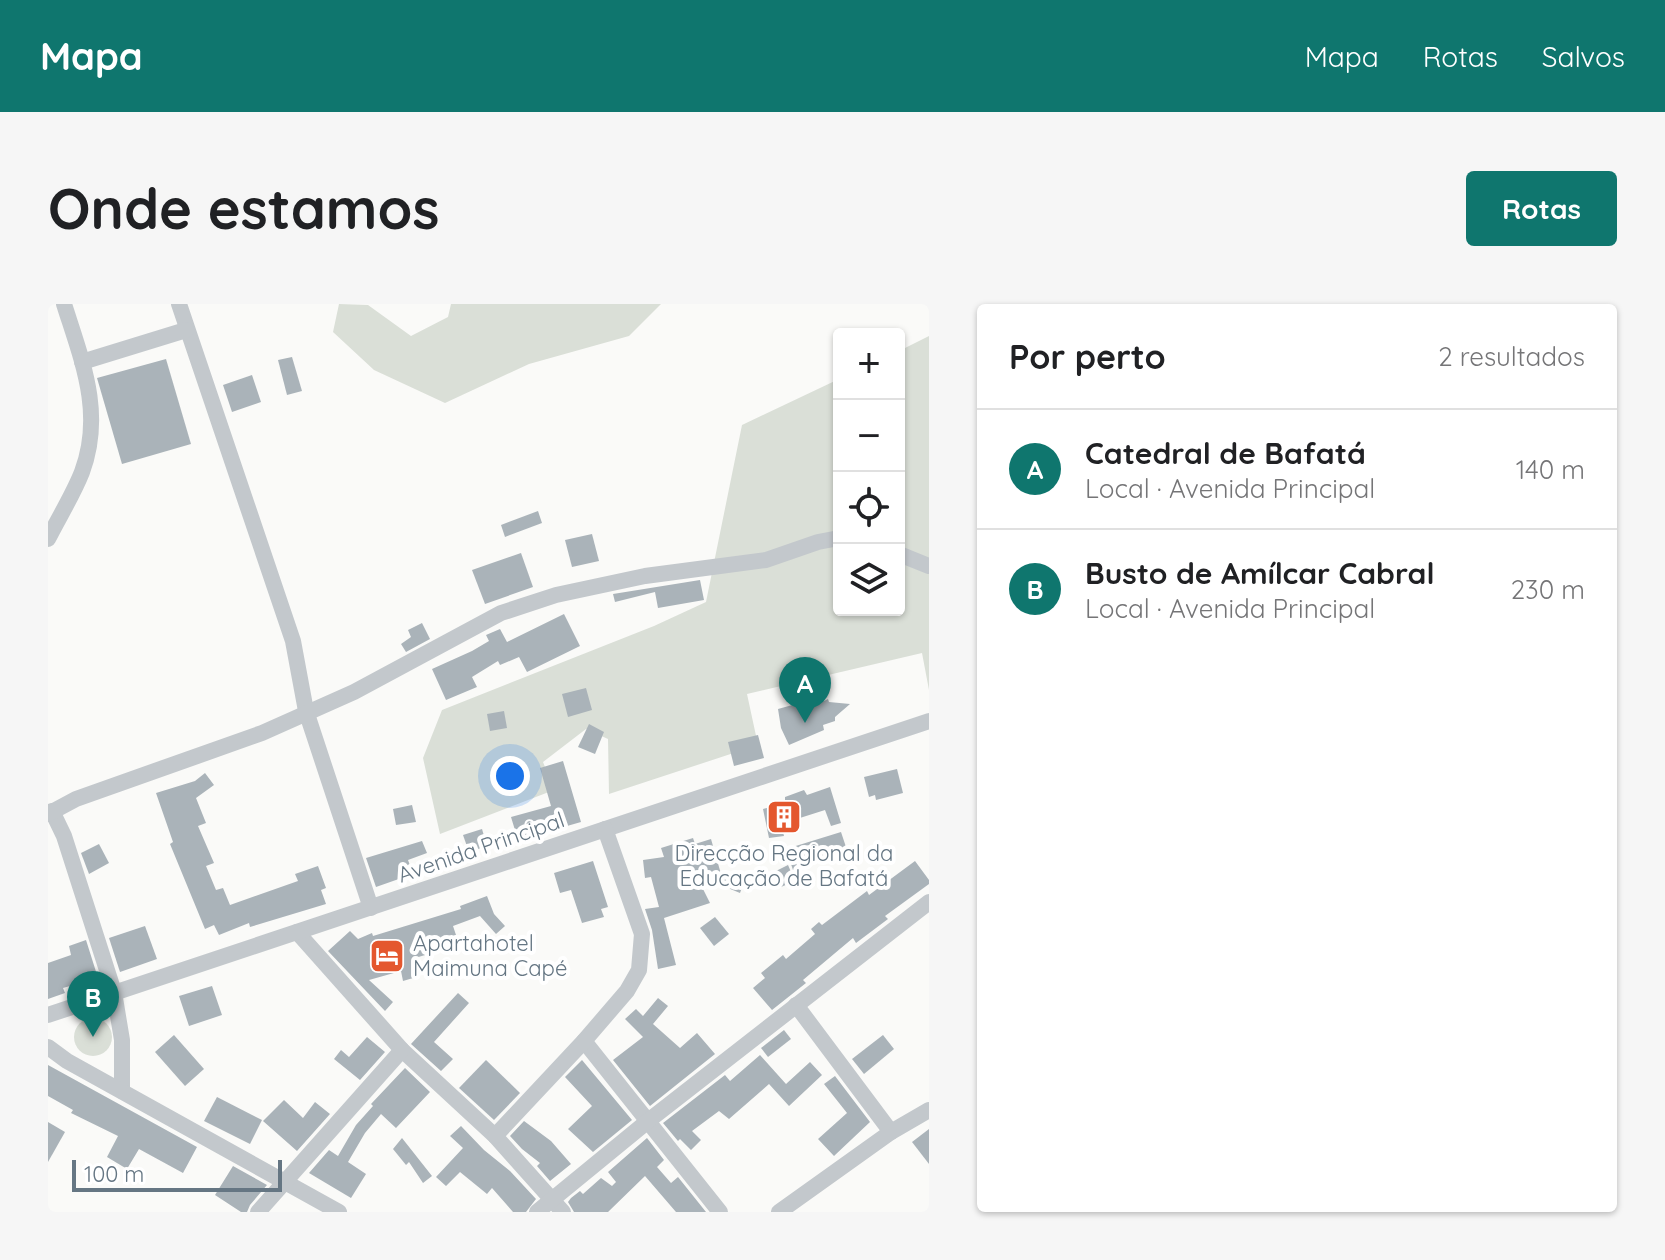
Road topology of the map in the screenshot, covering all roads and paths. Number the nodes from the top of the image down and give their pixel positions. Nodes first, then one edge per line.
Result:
1 (64, 304) edge
2 (179, 304) edge
3 (186, 330) junction
4 (82, 362) junction
5 (48, 539) edge
6 (833, 539) edge
7 (905, 556) edge
8 (929, 566) edge
9 (306, 711) junction
10 (929, 721) edge
11 (50, 813) edge
12 (605, 829) junction
13 (929, 902) edge
14 (371, 908) junction
15 (297, 932) junction
16 (114, 992) junction
17 (796, 1005) junction
18 (48, 1015) edge
19 (584, 1041) junction
20 (48, 1047) edge
21 (402, 1050) junction
22 (122, 1091) junction
23 (929, 1110) edge
24 (648, 1121) junction
25 (891, 1132) junction
26 (495, 1136) junction
27 (285, 1182) junction
28 (557, 1206) edge
29 (258, 1212) edge
30 (339, 1212) edge
31 (537, 1212) edge
32 (720, 1212) edge
33 (779, 1212) edge

1 - 4 street
2 - 3 street
3 - 4 street
3 - 9 street
4 - 5 street
6 - 9 street
7 - 8 street
9 - 11 street
9 - 14 street
10 - 12 street, Avenida Principal
11 - 16 street
12 - 14 street, Avenida Principal
12 - 19 street
13 - 17 street
14 - 15 street, Avenida Principal
15 - 16 street, Avenida Principal
15 - 21 street
16 - 18 street, Avenida Principal
16 - 22 street
17 - 24 street
17 - 25 street
19 - 24 street
19 - 26 street
20 - 22 street
21 - 26 street
21 - 27 street
22 - 27 street
23 - 25 street
24 - 28 street
24 - 32 street
25 - 33 street
26 - 28 street
27 - 29 street
27 - 30 street
28 - 31 street

